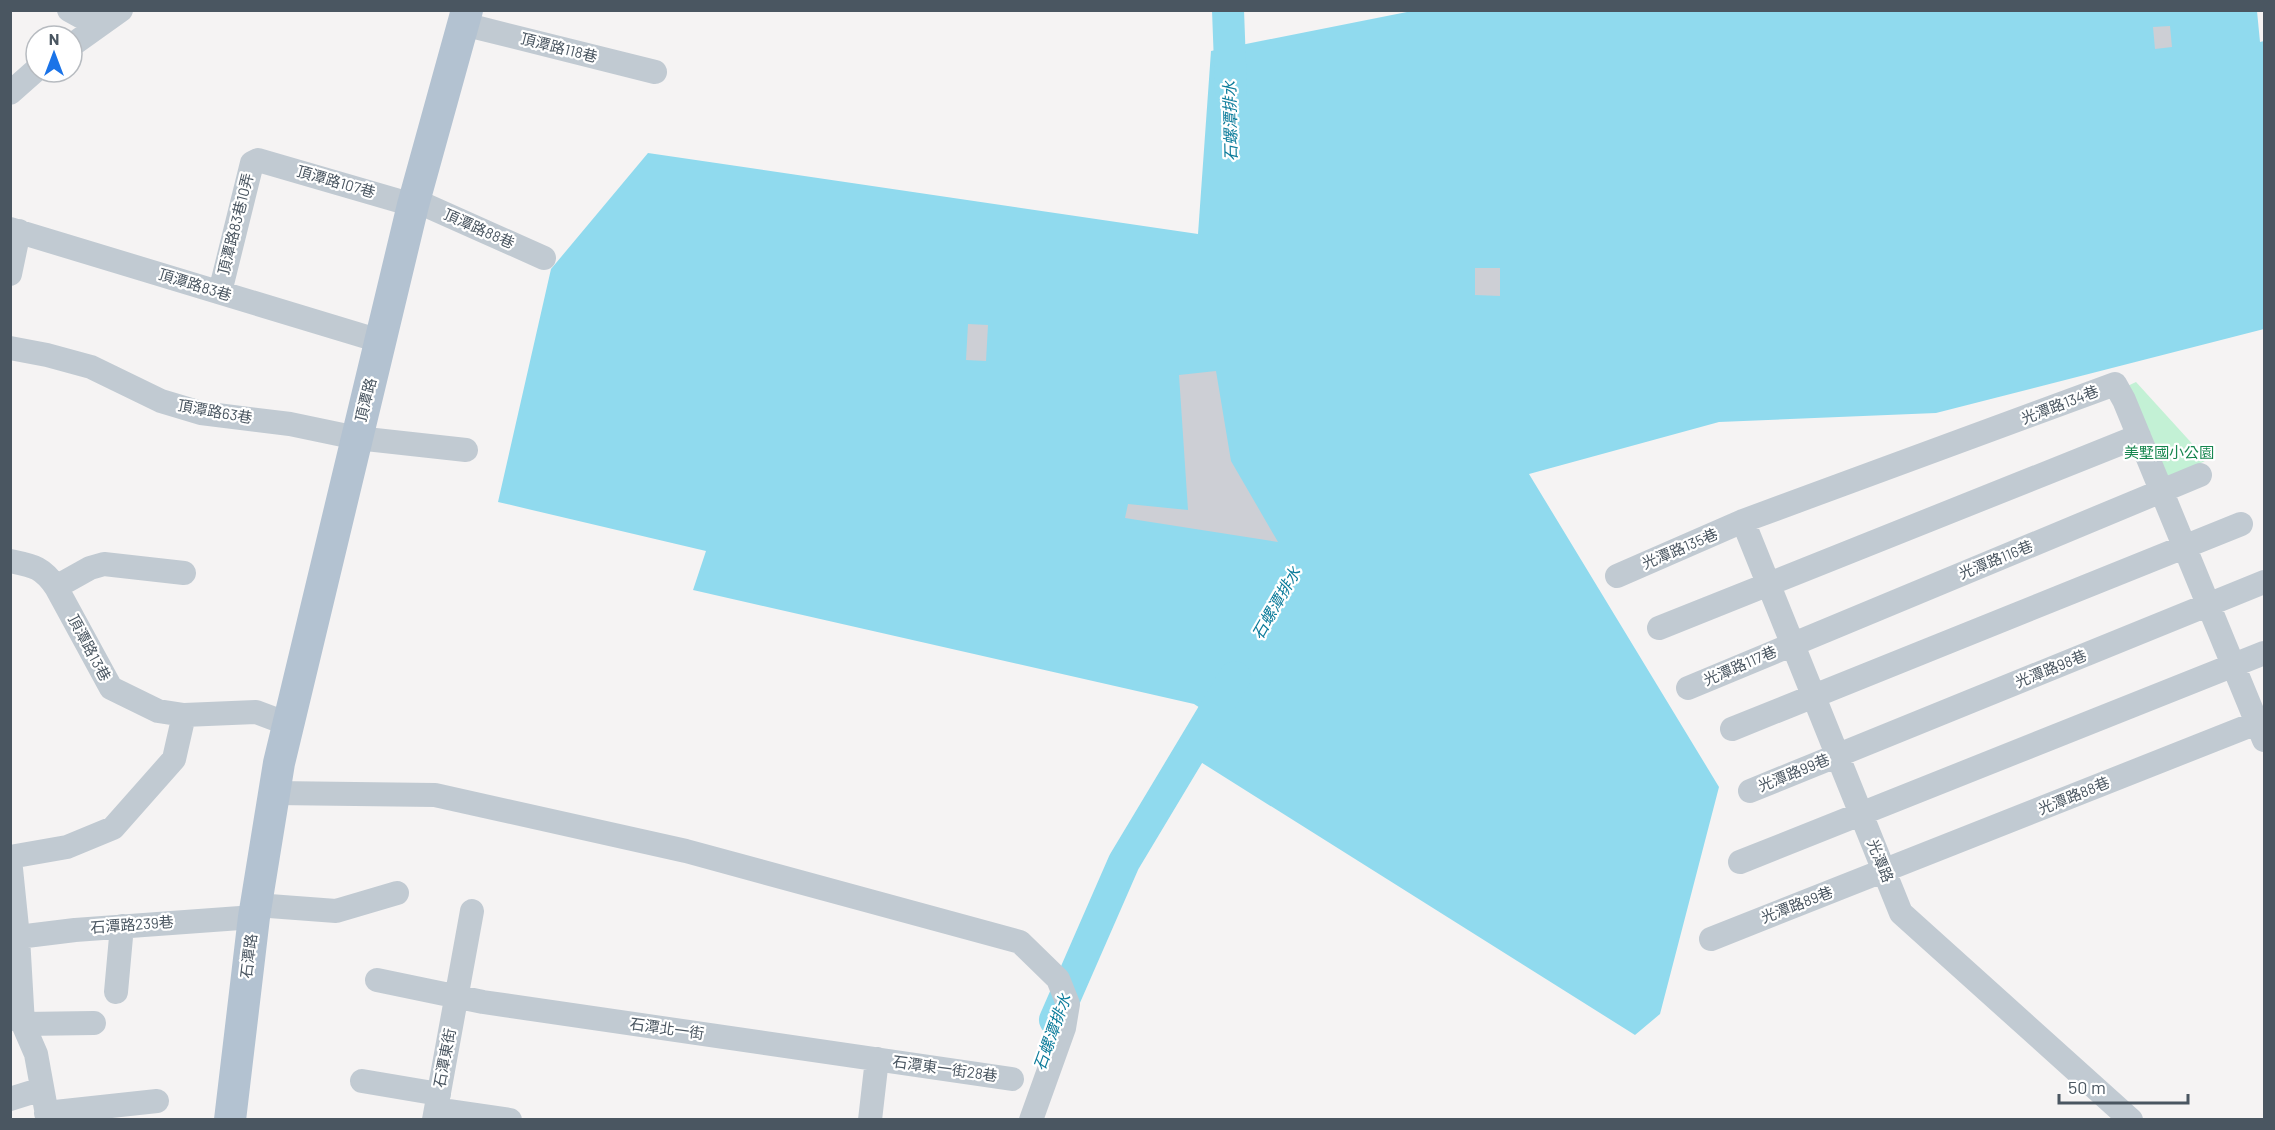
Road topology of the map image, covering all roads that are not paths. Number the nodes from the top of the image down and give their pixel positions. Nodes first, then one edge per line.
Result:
1 (69, 10) edge
2 (121, 10) edge
3 (465, 17) edge
4 (99, 26) junction
5 (84, 37) edge
6 (655, 72) dead end
7 (24, 81) edge
8 (10, 93) edge
9 (258, 160) joint
10 (414, 203) junction
11 (15, 230) edge
12 (544, 258) dead end
13 (10, 274) edge
14 (220, 292) junction
15 (380, 341) junction
16 (10, 348) edge
17 (2139, 436) junction
18 (357, 438) junction
19 (466, 450) dead end
20 (2200, 475) dead end
21 (2162, 491) junction
22 (1743, 521) junction
23 (2241, 524) dead end
24 (2185, 547) junction
25 (10, 561) edge
26 (184, 573) dead end
27 (1617, 576) dead end
28 (2265, 582) edge
29 (1769, 584) junction
30 (56, 587) junction
31 (2209, 605) junction
32 (1659, 628) dead end
33 (1793, 644) junction
34 (2265, 653) edge
35 (2234, 665) junction
36 (1688, 688) dead end
37 (1814, 696) junction
38 (184, 715) junction
39 (288, 724) junction
40 (2262, 728) edge
41 (1732, 729) dead end
42 (1838, 756) junction
43 (1750, 791) dead end
44 (275, 793) junction
45 (1861, 814) junction
46 (10, 858) edge
47 (1740, 862) dead end
48 (1884, 871) junction
49 (397, 893) dead end
50 (255, 911) junction
51 (472, 911) dead end
52 (122, 926) junction
53 (14, 937) edge
54 (1711, 939) dead end
55 (377, 980) dead end
56 (116, 992) dead end
57 (457, 997) junction
58 (17, 1019) edge
59 (94, 1023) dead end
60 (877, 1059) junction
61 (1012, 1079) dead end
62 (362, 1081) dead end
63 (42, 1089) junction
64 (10, 1099) edge
65 (156, 1101) dead end
66 (436, 1108) edge
67 (47, 1116) edge
68 (230, 1119) edge
69 (510, 1119) edge
70 (870, 1119) edge
71 (1031, 1119) edge
72 (2132, 1119) edge

1 - 4 street
2 - 4 street
3 - 6 street, 頂潭路118巷
3 - 10 main road, 頂潭路
4 - 5 street
7 - 8 street
9 - 10 street, 頂潭路107巷
9 - 14 street, 頂潭路83巷10弄
10 - 12 street, 頂潭路88巷
10 - 15 main road, 頂潭路
11 - 13 street
11 - 14 street, 頂潭路83巷
14 - 15 street, 頂潭路83巷
15 - 18 main road, 頂潭路
16 - 18 street, 頂潭路63巷
17 - 21 street, 光潭路134巷
17 - 22 street, 光潭路134巷
17 - 29 street
18 - 19 street, 頂潭路63巷
18 - 39 main road, 頂潭路
20 - 21 street, 光潭路116巷
21 - 24 street, 光潭路134巷
21 - 33 street, 光潭路116巷
22 - 27 street, 光潭路135巷
22 - 29 street, 光潭路
23 - 24 street
24 - 31 street, 光潭路134巷
24 - 37 street
25 - 30 street, 頂潭路13巷
26 - 30 street
28 - 31 street, 光潭路98巷
29 - 32 street
29 - 33 street, 光潭路
30 - 38 street, 頂潭路13巷
31 - 35 street, 光潭路134巷
31 - 42 street, 光潭路98巷
33 - 36 street, 光潭路117巷
33 - 37 street, 光潭路
34 - 35 street
35 - 40 street, 光潭路134巷
35 - 45 street
37 - 41 street
37 - 42 street, 光潭路
38 - 39 street, 頂潭路13巷
38 - 46 street
39 - 44 main road, 頂潭路
40 - 48 street, 光潭路88巷
42 - 43 street, 光潭路99巷
42 - 45 street, 光潭路
44 - 50 main road, 石潭路
44 - 71 street
45 - 47 street
45 - 48 street, 光潭路
46 - 53 street
48 - 54 street, 光潭路89巷
48 - 72 street, 光潭路
49 - 50 street, 石潭路239巷
50 - 52 street, 石潭路239巷
50 - 68 main road, 石潭路
51 - 57 street, 石潭東街
52 - 53 street, 石潭路239巷
52 - 56 street
53 - 58 street
55 - 57 street, 石潭北一街
57 - 60 street, 石潭北一街
57 - 66 street, 石潭東街
58 - 59 street
58 - 63 street
60 - 61 street, 石潭東一街28巷
60 - 70 street
62 - 66 street
63 - 64 street
63 - 67 street
65 - 67 street
66 - 69 street

